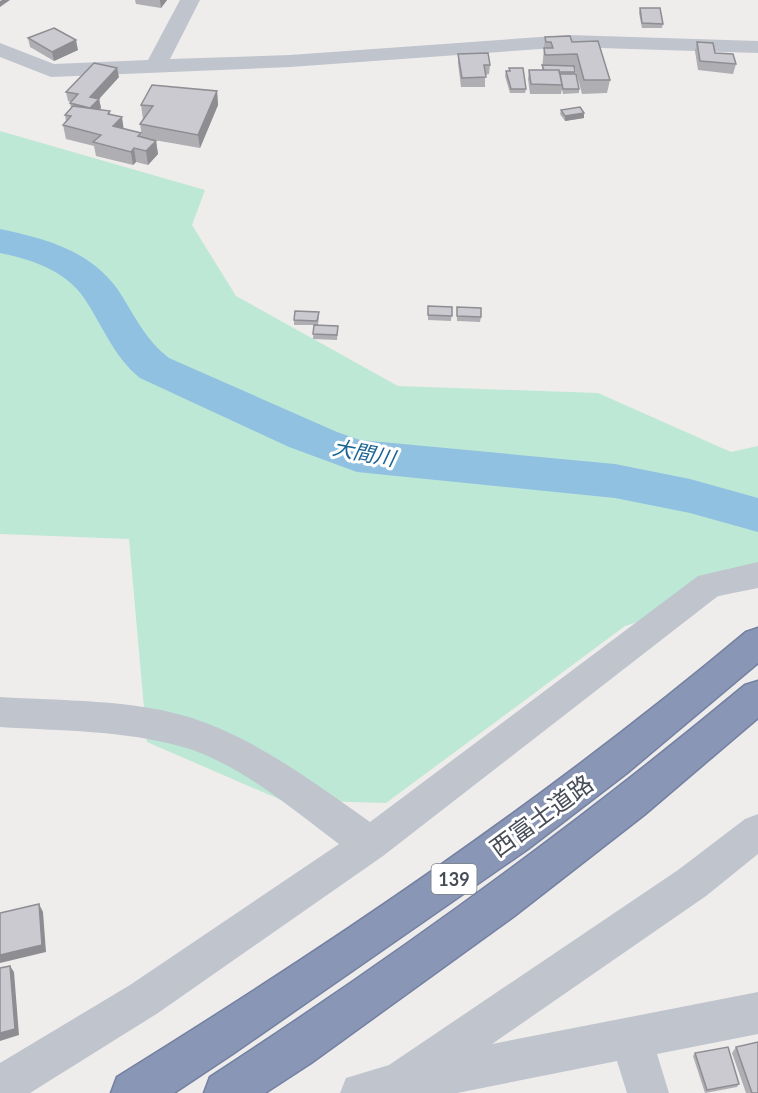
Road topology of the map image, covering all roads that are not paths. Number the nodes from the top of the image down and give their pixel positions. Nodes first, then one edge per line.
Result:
1 (190, 0) edge
2 (758, 47) edge
3 (0, 49) edge
4 (156, 66) junction
5 (758, 575) edge
6 (758, 642) edge
7 (758, 696) edge
8 (0, 712) edge
9 (758, 831) edge
10 (370, 844) junction
11 (758, 1013) edge
12 (631, 1038) junction
13 (0, 1088) edge
14 (382, 1090) edge
15 (133, 1093) edge
16 (226, 1093) edge
17 (648, 1093) edge

1 - 4 street
2 - 4 street
3 - 4 street
5 - 10 street
6 - 15 highway, 西富士道路 / 139
7 - 16 highway, 西富士道路 / 139
8 - 10 street
9 - 14 street
10 - 13 street
11 - 12 street
12 - 14 street
12 - 17 street

